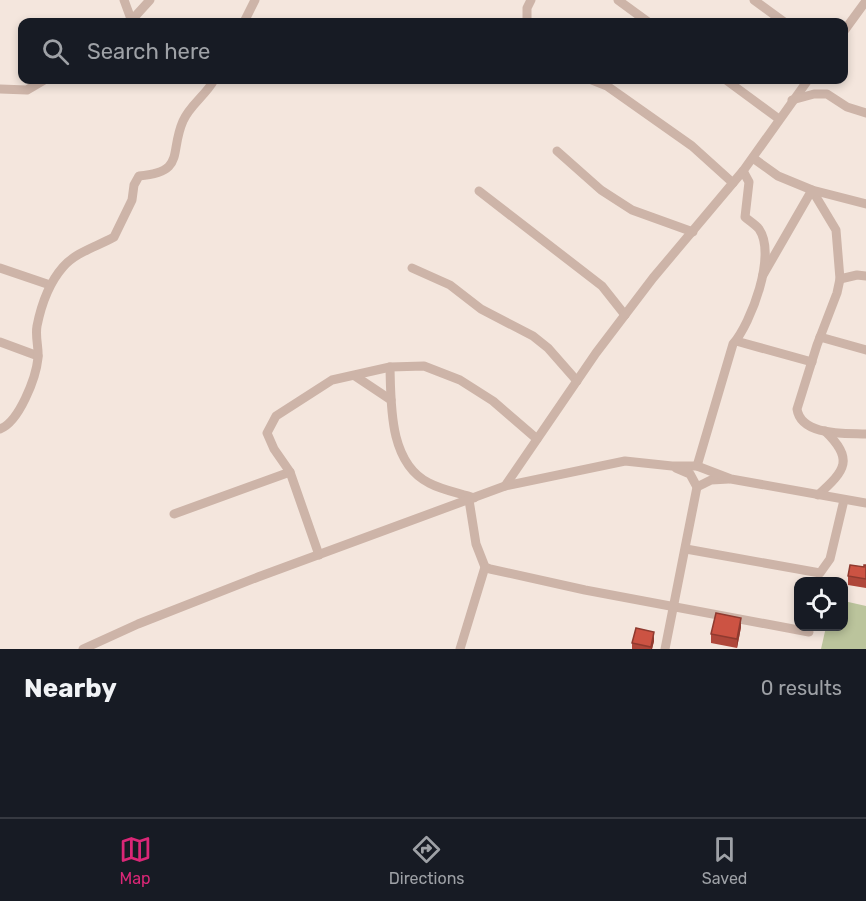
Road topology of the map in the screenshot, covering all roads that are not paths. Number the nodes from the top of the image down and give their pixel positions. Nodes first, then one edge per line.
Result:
1 (124, 0) edge
2 (150, 0) edge
3 (255, 0) edge
4 (531, 0) edge
5 (618, 0) edge
6 (754, 0) edge
7 (866, 1) edge
8 (130, 18) edge
9 (134, 18) edge
10 (246, 18) edge
11 (526, 18) edge
12 (643, 18) edge
13 (779, 18) edge
14 (848, 24) edge
15 (37, 84) edge
16 (211, 84) edge
17 (602, 84) edge
18 (731, 84) edge
19 (805, 84) edge
20 (0, 89) edge
21 (792, 100) junction
22 (866, 113) edge
23 (779, 119) junction
24 (557, 151) dead end
25 (753, 158) junction
26 (743, 171) junction
27 (733, 183) junction
28 (812, 190) junction
29 (478, 191) dead end
30 (866, 204) edge
31 (693, 232) junction
32 (412, 267) dead end
33 (0, 268) edge
34 (866, 276) edge
35 (762, 277) junction
36 (840, 279) junction
37 (50, 285) junction
38 (625, 315) junction
39 (820, 337) junction
40 (736, 341) junction
41 (0, 342) edge
42 (866, 350) edge
43 (38, 356) junction
44 (812, 362) junction
45 (390, 367) junction
46 (355, 376) junction
47 (577, 381) junction
48 (391, 400) junction
49 (0, 429) edge
50 (825, 431) junction
51 (866, 434) edge
52 (537, 440) junction
53 (672, 466) junction
54 (698, 466) junction
55 (290, 472) junction
56 (731, 479) junction
57 (505, 486) junction
58 (697, 487) junction
59 (818, 495) junction
60 (471, 499) junction
61 (844, 500) junction
62 (866, 503) edge
63 (174, 514) dead end
64 (686, 549) junction
65 (320, 555) junction
66 (485, 567) junction
67 (675, 606) junction
68 (809, 632) dead end
69 (83, 649) edge
70 (460, 649) edge
71 (665, 649) edge

1 - 8 street
2 - 9 street
3 - 10 street
4 - 11 street
5 - 12 street
6 - 13 street
7 - 14 street
15 - 20 street
16 - 37 street
17 - 27 street
18 - 23 street
19 - 21 street
21 - 22 street
21 - 23 street
23 - 25 street
24 - 31 street
25 - 26 street
25 - 28 street
26 - 27 street
26 - 35 street
27 - 31 street
28 - 30 street
28 - 35 street
28 - 36 street
29 - 38 street
31 - 38 street
32 - 47 street
33 - 37 street
34 - 36 street
35 - 40 street
36 - 39 street
37 - 43 street
38 - 47 street
39 - 42 street
39 - 44 street
40 - 44 street
40 - 54 street
41 - 43 street
43 - 49 street
44 - 50 street
45 - 46 street
45 - 48 street
45 - 52 street
46 - 48 street
46 - 55 street
47 - 52 street
48 - 60 street
50 - 51 street
50 - 59 street
52 - 57 street
53 - 54 street
53 - 57 street
53 - 58 street
54 - 56 street
55 - 63 street
55 - 65 street
56 - 58 street
56 - 59 street
57 - 60 street
58 - 64 street
59 - 61 street
60 - 65 street
60 - 66 street
61 - 62 street
61 - 64 street
64 - 67 street
65 - 69 street
66 - 67 street
66 - 70 street
67 - 68 street
67 - 71 street

